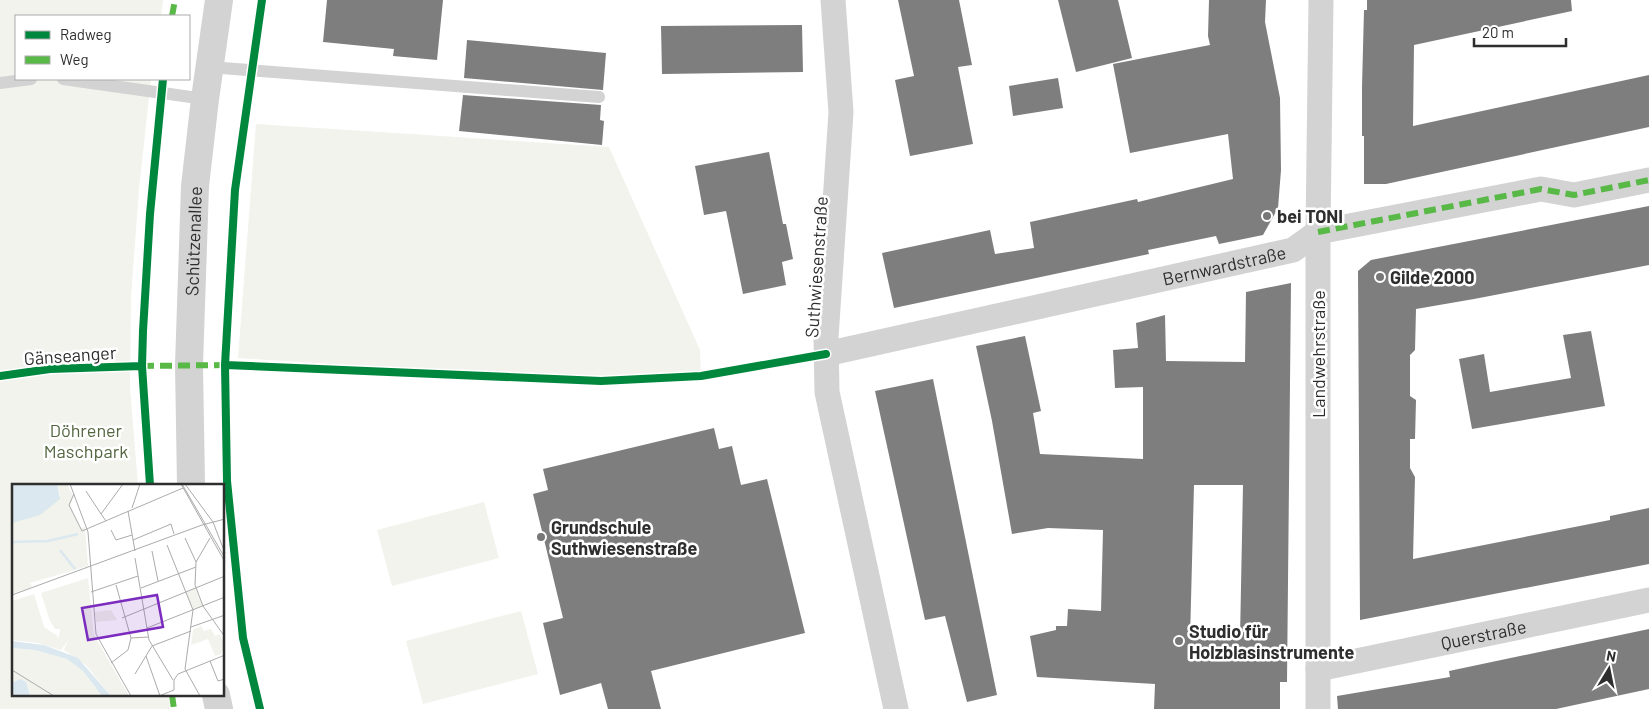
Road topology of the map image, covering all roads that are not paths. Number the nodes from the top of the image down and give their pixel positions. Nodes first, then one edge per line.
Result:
1 (219, 0) edge
2 (832, 0) edge
3 (1321, 0) edge
4 (209, 67) junction
5 (23, 80) edge
6 (70, 80) edge
7 (0, 83) edge
8 (598, 97) dead end
9 (205, 98) junction
10 (1649, 180) edge
11 (1318, 232) junction
12 (826, 354) junction
13 (191, 484) edge
14 (1649, 600) edge
15 (1318, 669) junction
16 (216, 696) edge
17 (219, 709) edge
18 (896, 709) edge
19 (1318, 709) edge

1 - 4 street, Schützenallee
2 - 12 street, Suthwiesenstraße
3 - 11 street, Landwehrstraße
4 - 8 lane
4 - 9 street, Schützenallee
5 - 7 lane
6 - 9 lane
9 - 13 street, Schützenallee
10 - 11 street, Bernwardstraße
11 - 12 street, Bernwardstraße
11 - 15 street, Landwehrstraße
12 - 18 street, Suthwiesenstraße
14 - 15 street, Querstraße
15 - 19 street, Landwehrstraße
16 - 17 street

